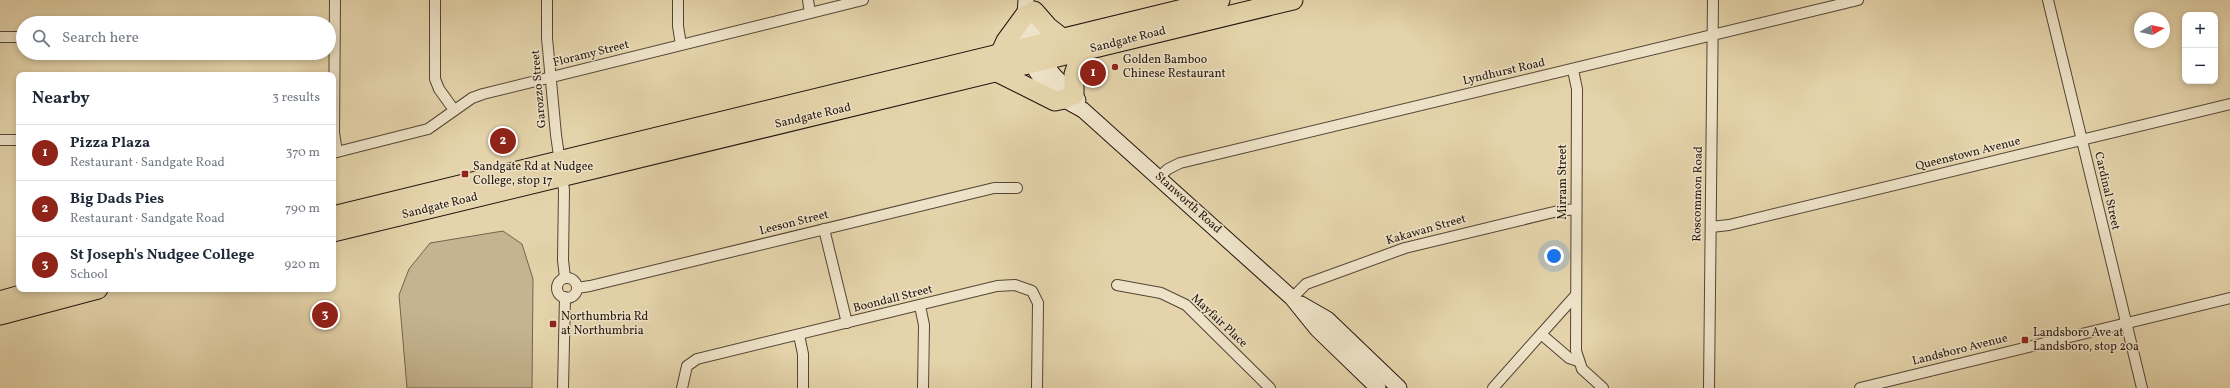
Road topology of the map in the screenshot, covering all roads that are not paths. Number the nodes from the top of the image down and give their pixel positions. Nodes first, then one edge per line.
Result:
1 (335, 0) edge
2 (436, 0) edge
3 (547, 0) edge
4 (678, 0) edge
5 (808, 0) edge
6 (863, 0) edge
7 (1220, 0) edge
8 (1293, 0) edge
9 (1713, 0) edge
10 (1858, 0) edge
11 (2048, 0) edge
12 (1030, 6) edge
13 (810, 14) junction
14 (334, 16) edge
15 (1712, 34) junction
16 (0, 37) edge
17 (16, 37) edge
18 (1062, 38) junction
19 (681, 45) junction
20 (1082, 51) junction
21 (1000, 54) junction
22 (1036, 54) junction
23 (332, 60) edge
24 (1573, 70) junction
25 (333, 72) edge
26 (997, 72) junction
27 (551, 77) junction
28 (1074, 101) junction
29 (2230, 104) edge
30 (454, 110) junction
31 (0, 140) edge
32 (16, 140) edge
33 (2082, 140) junction
34 (336, 152) edge
35 (562, 168) junction
36 (1159, 177) junction
37 (1017, 188) dead end
38 (1576, 209) junction
39 (336, 215) edge
40 (1711, 227) junction
41 (824, 229) junction
42 (336, 231) edge
43 (565, 278) junction
44 (1117, 285) dead end
45 (577, 288) junction
46 (32, 292) edge
47 (87, 292) edge
48 (1575, 296) junction
49 (565, 297) junction
50 (1292, 298) junction
51 (2230, 298) edge
52 (0, 301) edge
53 (920, 306) junction
54 (0, 315) edge
55 (847, 323) junction
56 (2126, 324) junction
57 (1541, 334) junction
58 (799, 335) junction
59 (1578, 361) junction
60 (563, 388) edge
61 (682, 388) edge
62 (803, 388) edge
63 (924, 388) edge
64 (1036, 388) edge
65 (1270, 388) edge
66 (1378, 388) edge
67 (1399, 388) edge
68 (1493, 388) edge
69 (1603, 388) edge
70 (1709, 388) edge
71 (1860, 388) edge
72 (2142, 388) edge

1 - 14 street
2 - 30 street
3 - 27 street, Garozzo Street
4 - 19 street
5 - 13 street
6 - 13 street, Floramy Street
7 - 18 highway, Sandgate Road
8 - 20 highway, Sandgate Road
9 - 15 street, Roscommon Road
10 - 15 street, Lyndhurst Road
11 - 33 street, Cardinal Street
12 - 18 highway
12 - 21 highway
12 - 22 main road
13 - 19 street, Floramy Street
15 - 24 street, Lyndhurst Road
15 - 40 street, Roscommon Road
16 - 17 street
18 - 22 highway, Sandgate Road
19 - 27 street, Floramy Street
20 - 22 highway, Sandgate Road
20 - 28 highway
21 - 22 highway, Sandgate Road
21 - 35 highway, Sandgate Road
22 - 26 highway, Sandgate Road
22 - 28 main road, Stanworth Road
23 - 25 street
24 - 36 street, Lyndhurst Road
24 - 38 street, Mirram Street
26 - 28 highway
26 - 35 highway, Sandgate Road
27 - 30 street, Floramy Street
27 - 35 street, Garozzo Street
28 - 36 main road, Stanworth Road
29 - 33 street, Queenstown Avenue
30 - 34 street, Floramy Street
31 - 32 street
33 - 40 street, Queenstown Avenue
33 - 56 street, Cardinal Street
35 - 39 highway, Sandgate Road
35 - 42 highway, Sandgate Road
35 - 43 street, Garozzo Street
36 - 50 main road, Stanworth Road
37 - 41 street, Leeson Street
38 - 48 street, Mirram Street
38 - 50 street, Kakawan Street
40 - 70 street, Roscommon Road
41 - 45 street, Leeson Street
41 - 55 street
43 - 45 street
43 - 49 street
44 - 65 street, Mayfair Place
45 - 49 street
46 - 52 highway
47 - 54 highway
48 - 57 street
48 - 59 street, Mirram Street
49 - 60 street
50 - 66 main road, Stanworth Road
50 - 67 main road, Stanworth Road
51 - 56 street, Landsboro Avenue
53 - 55 street, Boondall Street
53 - 63 street
53 - 64 street, Boondall Street
55 - 58 street, Boondall Street
56 - 71 street, Landsboro Avenue
56 - 72 street, Cardinal Street
57 - 59 street
57 - 68 street
58 - 61 street, Boondall Street
58 - 62 street
59 - 69 street

